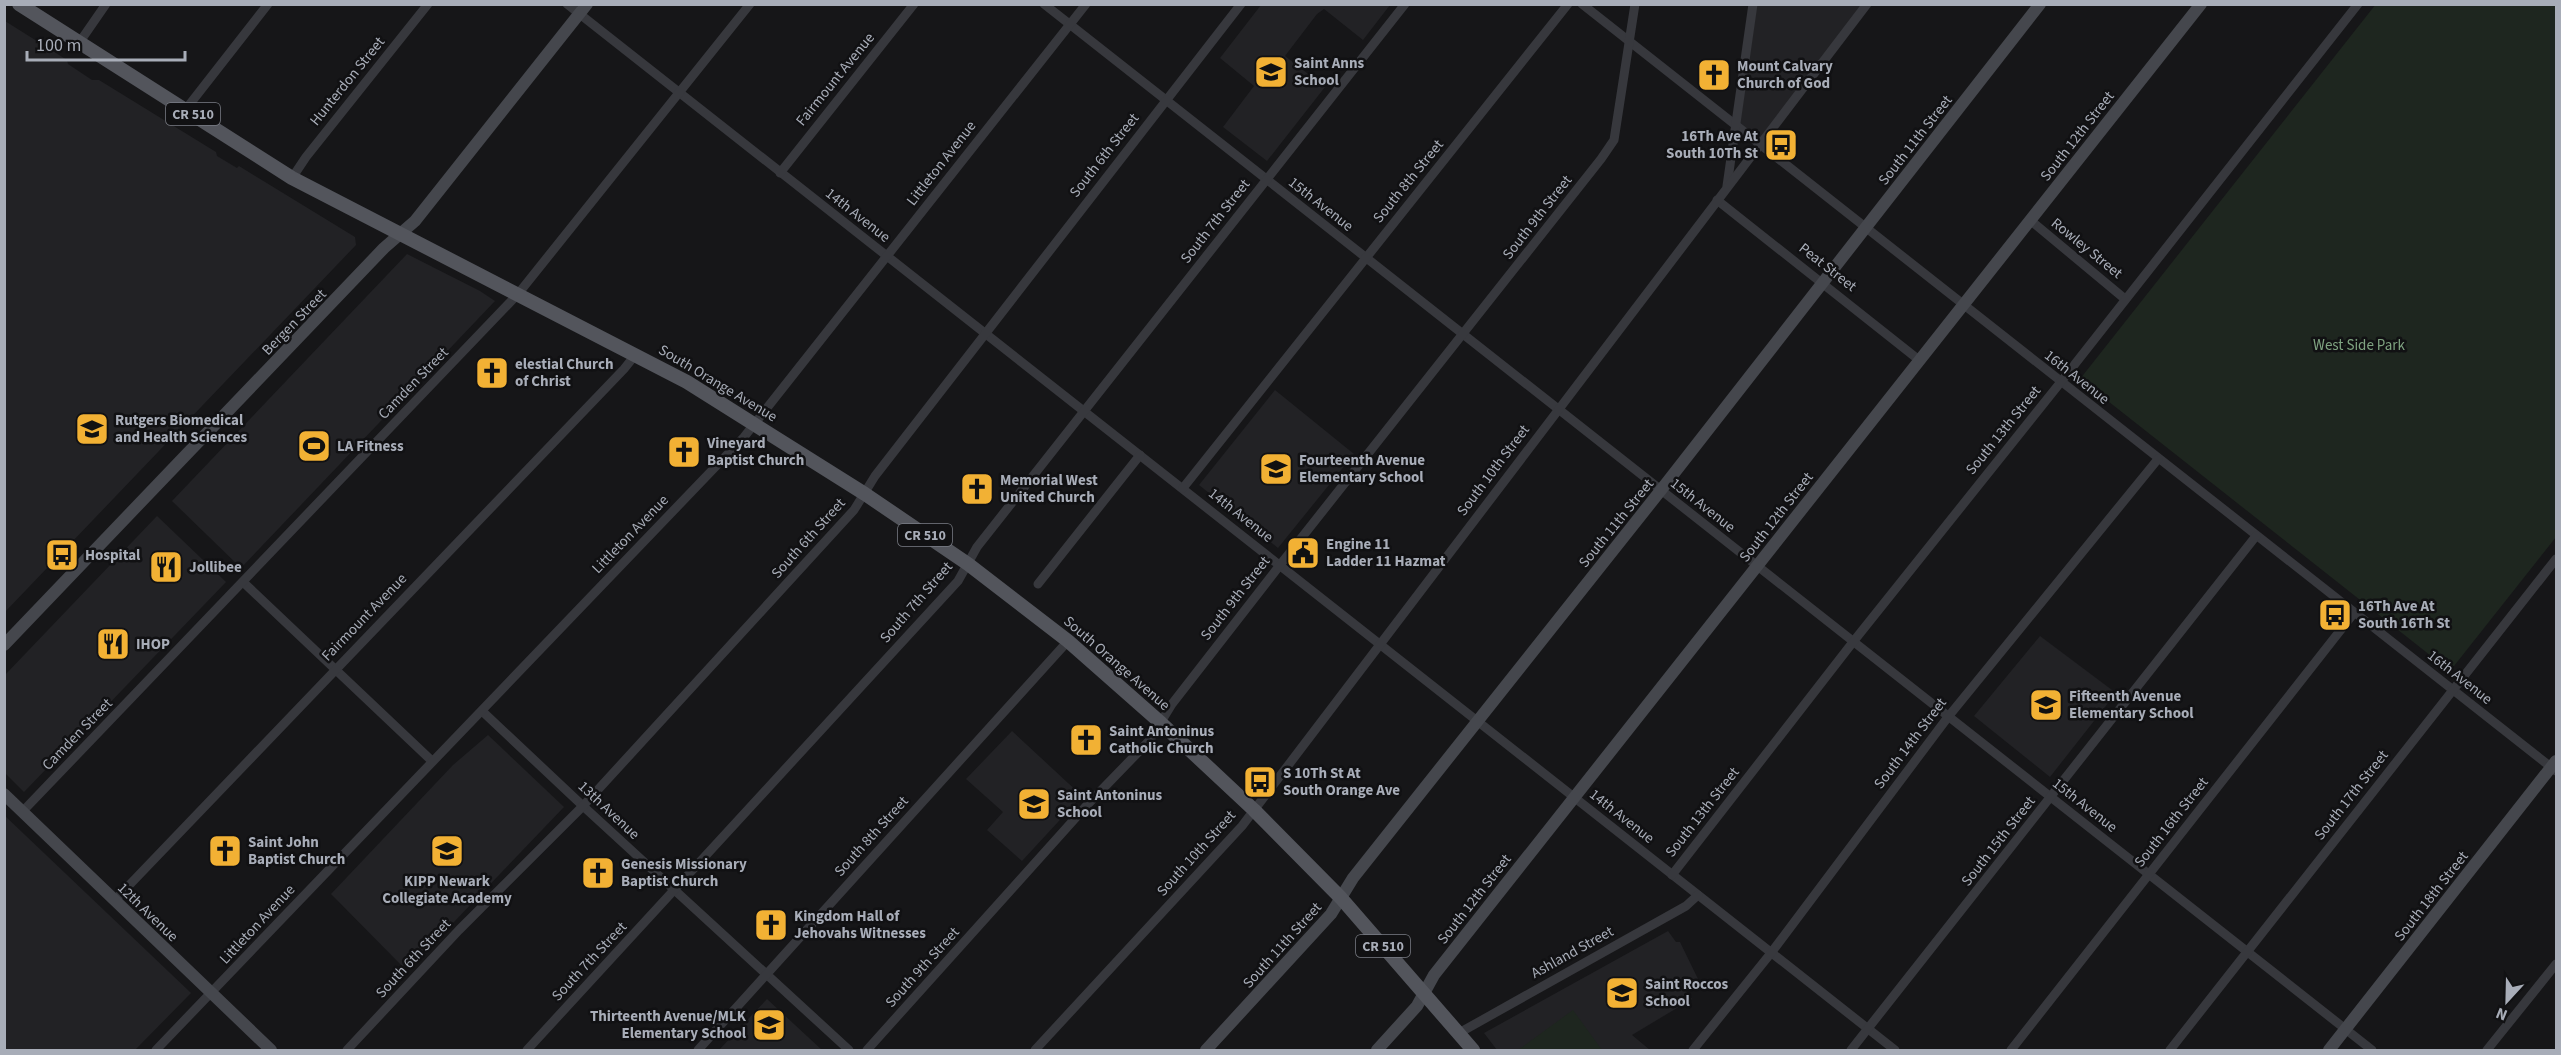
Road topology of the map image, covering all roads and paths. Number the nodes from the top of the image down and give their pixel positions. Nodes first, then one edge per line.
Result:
1 (19, 4) edge
2 (106, 4) edge
3 (268, 4) edge
4 (428, 4) edge
5 (567, 4) edge
6 (750, 4) edge
7 (914, 4) edge
8 (1044, 4) edge
9 (1086, 4) edge
10 (1241, 4) edge
11 (1405, 4) edge
12 (1568, 4) edge
13 (1582, 4) edge
14 (1635, 4) edge
15 (1753, 4) edge
16 (1867, 4) edge
17 (2040, 4) edge
18 (2201, 4) edge
19 (2358, 4) edge
20 (583, 9) edge
21 (1070, 25) junction
22 (79, 43) junction
23 (1630, 43) junction
24 (679, 93) junction
25 (1166, 100) junction
26 (186, 109) junction
27 (1737, 128) junction
28 (1759, 145) junction
29 (780, 172) junction
30 (292, 178) junction
31 (1267, 180) junction
32 (1727, 188) junction
33 (1718, 200) junction
34 (2030, 220) junction
35 (1865, 229) junction
36 (399, 235) junction
37 (887, 256) junction
38 (1366, 258) junction
39 (1823, 282) junction
40 (518, 294) junction
41 (2125, 299) junction
42 (1962, 306) junction
43 (985, 333) junction
44 (1463, 334) junction
45 (636, 354) junction
46 (1919, 360) junction
47 (2060, 383) junction
48 (1558, 409) junction
49 (1085, 411) junction
50 (756, 423) junction
51 (1140, 455) junction
52 (2158, 459) junction
53 (1182, 488) junction
54 (1661, 490) junction
55 (866, 494) junction
56 (2256, 536) junction
57 (2556, 559) edge
58 (968, 564) junction
59 (1280, 565) junction
60 (1756, 566) junction
61 (243, 582) junction
62 (1038, 584) dead end
63 (2354, 612) junction
64 (1068, 641) junction
65 (1853, 642) junction
66 (1379, 644) junction
67 (4, 645) edge
68 (336, 669) junction
69 (2452, 691) junction
70 (482, 711) junction
71 (1948, 717) junction
72 (1477, 721) junction
73 (1161, 723) junction
74 (432, 761) junction
75 (2555, 767) edge
76 (4, 794) edge
77 (1573, 797) junction
78 (2051, 798) junction
79 (582, 806) junction
80 (1254, 810) junction
81 (22, 811) junction
82 (1672, 875) junction
83 (2149, 875) junction
84 (674, 891) junction
85 (1698, 895) junction
86 (1341, 898) junction
87 (114, 901) junction
88 (1771, 952) junction
89 (2248, 953) junction
90 (2556, 964) edge
91 (767, 975) junction
92 (1425, 993) junction
93 (212, 994) junction
94 (1868, 1030) junction
95 (2346, 1030) junction
96 (1459, 1034) junction
97 (156, 1050) edge
98 (271, 1050) edge
99 (347, 1050) edge
100 (527, 1050) edge
101 (698, 1050) edge
102 (849, 1050) edge
103 (867, 1050) edge
104 (1035, 1050) edge
105 (1206, 1050) edge
106 (1377, 1050) edge
107 (1473, 1050) edge
108 (1693, 1050) edge
109 (1851, 1050) edge
110 (1895, 1050) edge
111 (2011, 1050) edge
112 (2170, 1050) edge
113 (2329, 1050) edge
114 (2372, 1050) edge
115 (2487, 1050) edge

1 - 22 main road, South Orange Avenue / CR 510
2 - 22 street
3 - 26 street
4 - 30 street, Hunterdon Street
5 - 20 street, 14th Avenue
6 - 24 street, Camden Street
7 - 29 street, Fairmount Avenue
8 - 21 street, 15th Avenue
9 - 21 street, Littleton Avenue
10 - 25 street, South 6th Street
11 - 31 street, South 7th Street
12 - 38 street, South 8th Street
13 - 23 street, 16th Avenue
14 - 23 street, South 9th Street
15 - 27 street
16 - 28 street, South 10th Street
17 - 35 street, South 11th Street
18 - 34 street, South 12th Street
19 - 41 street, South 13th Street
20 - 24 street, 14th Avenue
20 - 36 street, Bergen Street
21 - 25 street, 15th Avenue
21 - 37 street, Littleton Avenue
22 - 26 main road, South Orange Avenue / CR 510
23 - 27 street, 16th Avenue
23 - 44 street, South 9th Street
24 - 29 street, 14th Avenue
24 - 40 street, Camden Street
25 - 31 street, 15th Avenue
25 - 43 street, South 6th Street
26 - 30 main road, South Orange Avenue / CR 510
27 - 28 street, 16th Avenue
27 - 32 street
28 - 32 street, South 10th Street
28 - 35 street, 16th Avenue
29 - 37 street, 14th Avenue
30 - 36 main road, South Orange Avenue / CR 510
31 - 38 street, 15th Avenue
31 - 49 street, South 7th Street
32 - 33 street, South 10th Street
33 - 39 street, Peat Street
33 - 48 street, South 10th Street
34 - 41 street, Rowley Street
34 - 42 street, South 12th Street
35 - 39 street, South 11th Street
35 - 42 street, 16th Avenue
36 - 40 main road, South Orange Avenue / CR 510
36 - 67 street, Bergen Street
37 - 43 street, 14th Avenue
37 - 50 street, Littleton Avenue
38 - 44 street, 15th Avenue
38 - 53 street, South 8th Street
39 - 46 street, Peat Street
39 - 54 street, South 11th Street
40 - 45 main road, South Orange Avenue / CR 510
40 - 61 street, Camden Street
41 - 47 street, South 13th Street
42 - 46 street, South 12th Street
42 - 47 street, 16th Avenue
43 - 49 street, 14th Avenue
43 - 55 street, South 6th Street
44 - 48 street, 15th Avenue
44 - 59 street, South 9th Street
45 - 50 main road, South Orange Avenue / CR 510
45 - 68 street, Fairmount Avenue
46 - 60 street, South 12th Street
47 - 52 street, 16th Avenue
47 - 65 street, South 13th Street
48 - 54 street, 15th Avenue
48 - 66 street, South 10th Street
49 - 51 street, 14th Avenue
49 - 58 street, South 7th Street
50 - 55 main road, South Orange Avenue / CR 510
50 - 70 street, Littleton Avenue
51 - 53 street, 14th Avenue
51 - 62 street
52 - 56 street, 16th Avenue
52 - 71 street, South 14th Street
53 - 59 street, 14th Avenue
54 - 60 street, 15th Avenue
54 - 72 street, South 11th Street
55 - 58 main road, South Orange Avenue / CR 510
55 - 79 street, South 6th Street
56 - 63 street, 16th Avenue
56 - 78 street, South 15th Street
57 - 69 street, South 17th Street
58 - 64 main road, South Orange Avenue / CR 510
58 - 84 street, South 7th Street
59 - 66 street, 14th Avenue
59 - 73 street, South 9th Street
60 - 65 street, 15th Avenue
60 - 77 street, South 12th Street
61 - 68 street
61 - 81 street, Camden Street
63 - 69 street, 16th Avenue
63 - 83 street, South 16th Street
64 - 73 main road, South Orange Avenue / CR 510
64 - 91 street, South 8th Street
65 - 71 street, 15th Avenue
65 - 82 street, South 13th Street
66 - 72 street, 14th Avenue
66 - 80 street, South 10th Street
68 - 74 street
68 - 87 street, Fairmount Avenue
69 - 75 street, 16th Avenue
69 - 89 street, South 17th Street
70 - 74 street, Littleton Avenue
70 - 79 street, 13th Avenue
71 - 78 street, 15th Avenue
71 - 88 street, South 14th Street
72 - 77 street, 14th Avenue
72 - 86 street, South 11th Street
73 - 80 main road, South Orange Avenue / CR 510
73 - 103 street, South 9th Street
74 - 93 street, Littleton Avenue
75 - 95 street, South 18th Street
76 - 81 street, 12th Avenue
77 - 82 street, 14th Avenue
77 - 92 street, South 12th Street
78 - 83 street, 15th Avenue
78 - 94 street, South 15th Street
79 - 84 street, 13th Avenue
79 - 99 street, South 6th Street
80 - 86 main road, South Orange Avenue / CR 510
80 - 104 street, South 10th Street
81 - 87 street, 12th Avenue
82 - 85 street, 14th Avenue
83 - 89 street, 15th Avenue
83 - 111 street, South 16th Street
84 - 91 street, 13th Avenue
84 - 100 street, South 7th Street
85 - 88 street, 14th Avenue
85 - 96 street, Ashland Street
86 - 92 main road, South Orange Avenue / CR 510
86 - 105 street, South 11th Street
87 - 93 street, 12th Avenue
88 - 94 street, 14th Avenue
88 - 108 street, South 14th Street
89 - 95 street, 15th Avenue
89 - 112 street, South 17th Street
90 - 115 street
91 - 101 street, South 8th Street
91 - 102 street, 13th Avenue
92 - 96 main road, South Orange Avenue / CR 510
92 - 106 street, South 12th Street
93 - 97 street, Littleton Avenue
93 - 98 street, 12th Avenue
94 - 109 street, South 15th Street
94 - 110 street, 14th Avenue
95 - 113 street, South 18th Street
95 - 114 street, 15th Avenue
96 - 107 main road, South Orange Avenue / CR 510

